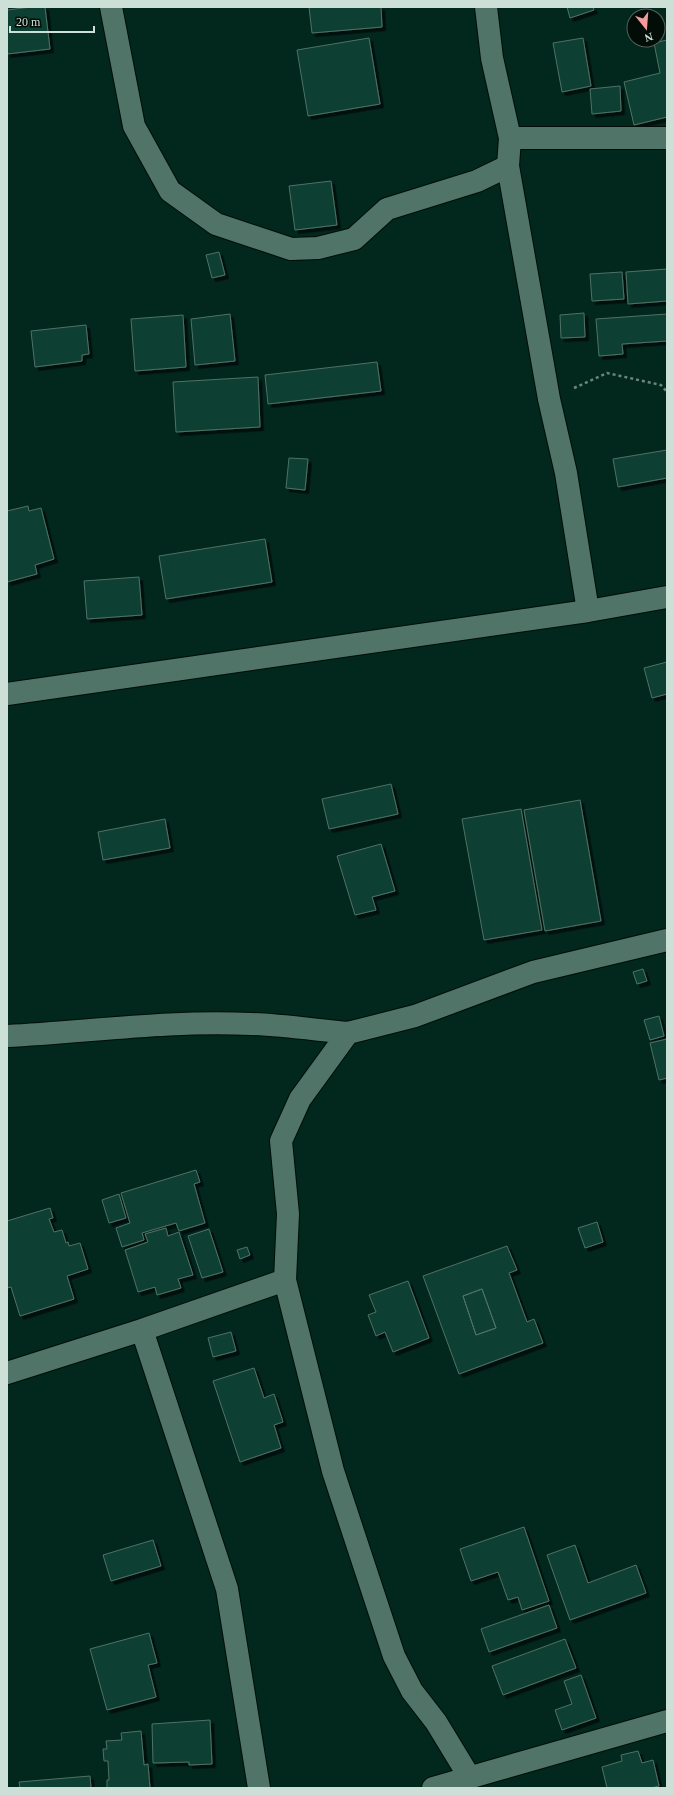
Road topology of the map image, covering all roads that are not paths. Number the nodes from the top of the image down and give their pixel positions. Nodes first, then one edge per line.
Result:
1 (111, 7) edge
2 (486, 7) edge
3 (510, 138) junction
4 (667, 138) edge
5 (508, 166) junction
6 (667, 597) edge
7 (588, 611) junction
8 (7, 694) edge
9 (667, 940) edge
10 (348, 1033) junction
11 (7, 1036) edge
12 (285, 1280) junction
13 (142, 1330) junction
14 (7, 1373) edge
15 (667, 1721) edge
16 (470, 1778) junction
17 (259, 1788) edge
18 (433, 1788) edge

1 - 5 street
2 - 3 street
3 - 4 street
3 - 5 street
5 - 7 street
6 - 7 street
7 - 8 street
9 - 10 street
10 - 11 street
10 - 12 street
12 - 13 street
12 - 16 street
13 - 14 street
13 - 17 street
15 - 16 street
16 - 18 street

